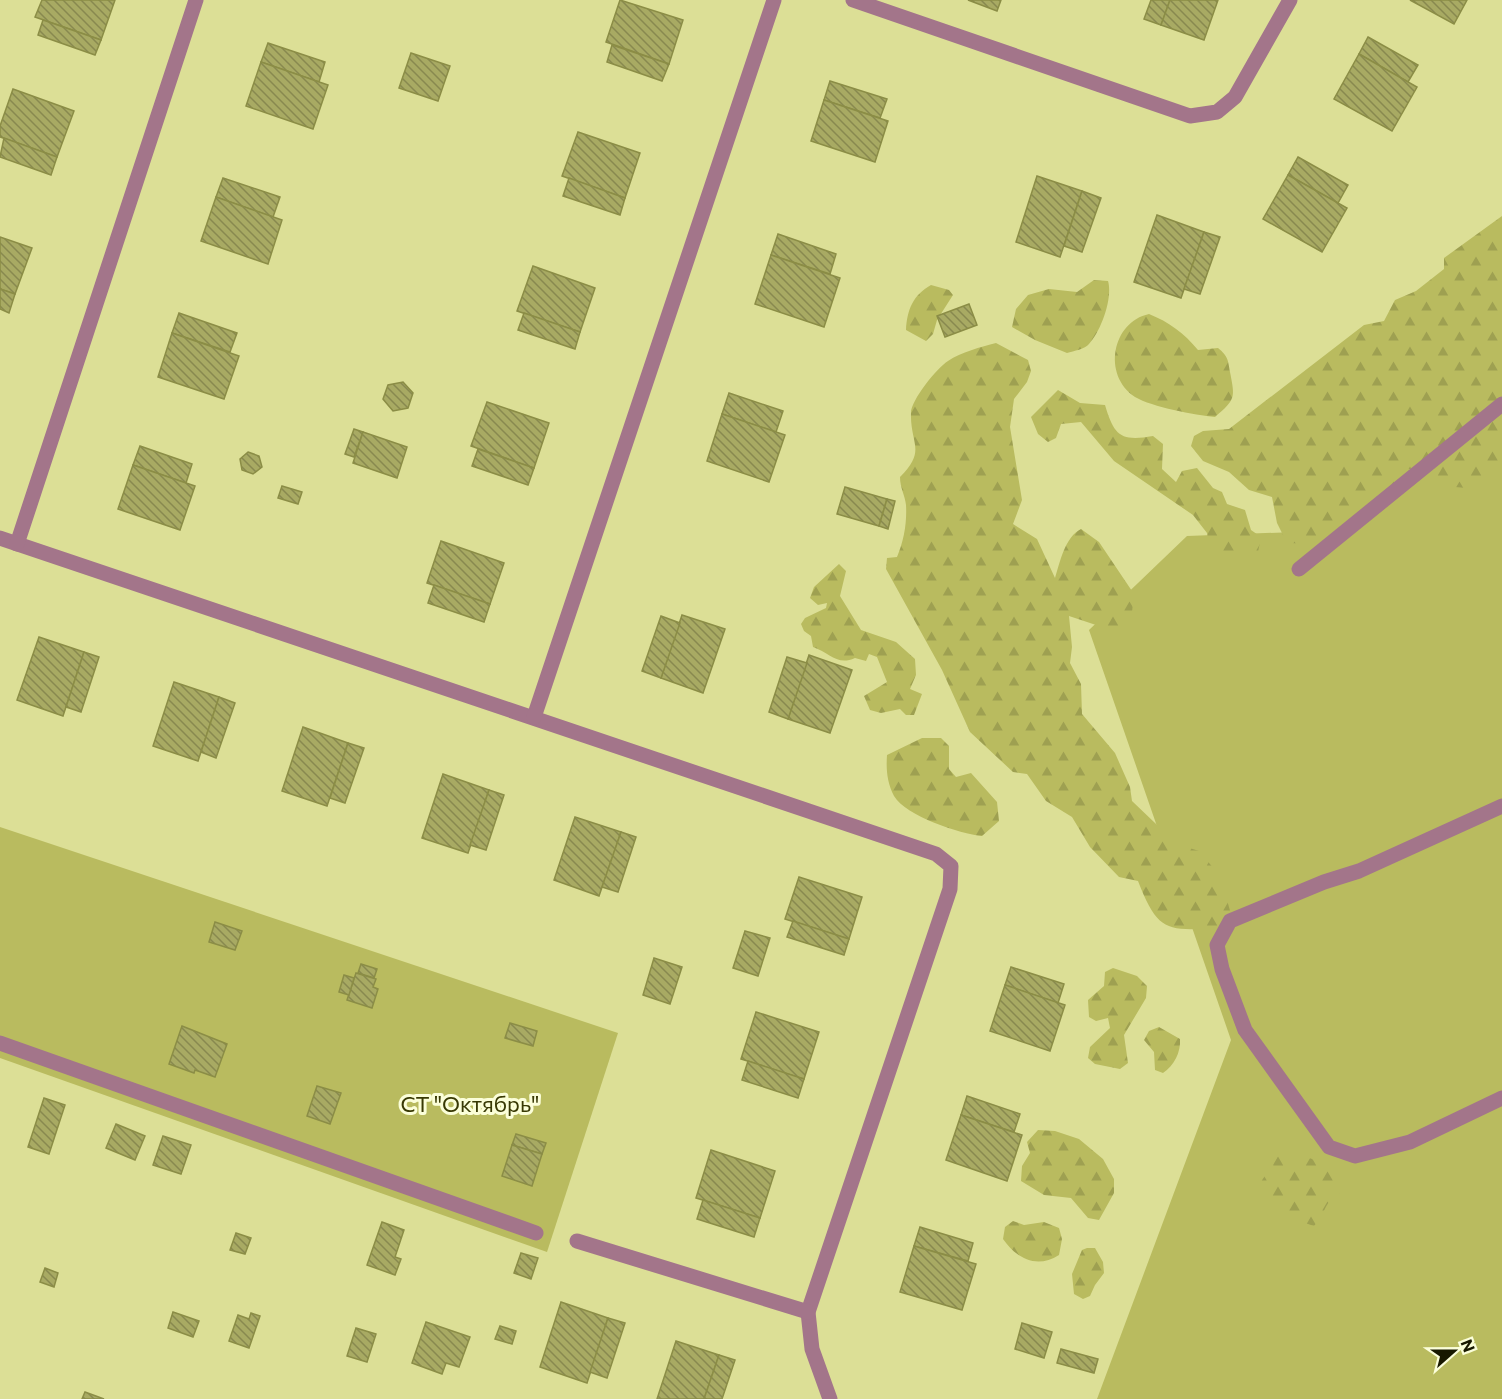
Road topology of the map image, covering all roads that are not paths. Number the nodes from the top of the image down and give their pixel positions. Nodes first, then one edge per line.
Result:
1 (196, 0) edge
2 (774, 0) edge
3 (853, 0) edge
4 (1290, 0) edge
5 (1502, 404) edge
6 (0, 538) edge
7 (17, 544) junction
8 (1299, 569) dead end
9 (534, 717) junction
10 (1502, 806) edge
11 (0, 1043) edge
12 (1502, 1098) edge
13 (536, 1233) dead end
14 (577, 1241) dead end
15 (808, 1312) junction
16 (830, 1399) edge

1 - 7 street
2 - 9 street
3 - 4 street
5 - 8 street
6 - 7 street
7 - 9 street
9 - 15 street
10 - 12 street
11 - 13 street
14 - 15 street
15 - 16 street

